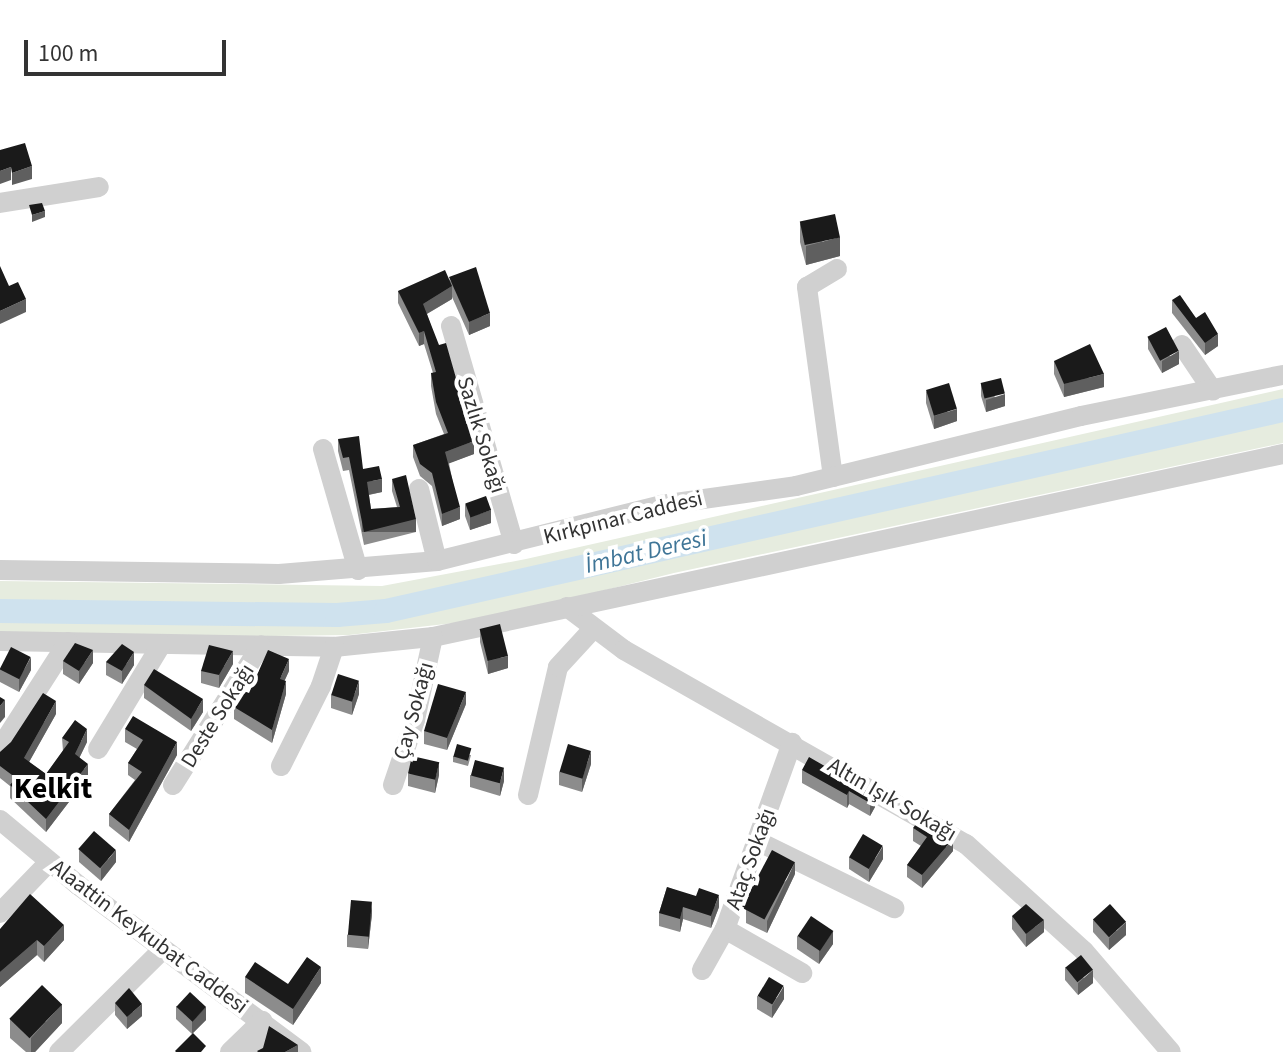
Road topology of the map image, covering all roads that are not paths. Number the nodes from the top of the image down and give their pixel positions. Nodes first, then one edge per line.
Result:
1 (99, 187) dead end
2 (0, 203) edge
3 (837, 269) dead end
4 (451, 326) dead end
5 (1182, 345) dead end
6 (1283, 375) edge
7 (1213, 391) junction
8 (323, 449) dead end
9 (1283, 454) edge
10 (833, 477) junction
11 (419, 489) dead end
12 (514, 544) junction
13 (437, 561) junction
14 (0, 570) edge
15 (358, 570) junction
16 (567, 607) junction
17 (593, 629) junction
18 (433, 637) junction
19 (0, 641) edge
20 (68, 642) junction
21 (161, 645) junction
22 (261, 645) junction
23 (334, 647) junction
24 (792, 743) junction
25 (0, 748) edge
26 (98, 749) dead end
27 (281, 766) dead end
28 (173, 785) dead end
29 (393, 785) dead end
30 (528, 795) dead end
31 (0, 820) edge
32 (757, 841) junction
33 (49, 862) junction
34 (894, 908) dead end
35 (0, 913) edge
36 (725, 929) junction
37 (163, 949) junction
38 (702, 970) dead end
39 (802, 973) dead end
40 (262, 1021) junction
41 (59, 1052) edge
42 (230, 1052) edge
43 (254, 1052) edge
44 (301, 1052) edge
45 (1171, 1052) edge

1 - 2 street
3 - 10 street
4 - 12 street, Sazlık Sokağı
5 - 7 street
6 - 7 street, Kırkpınar Caddesi
7 - 10 street, Kırkpınar Caddesi
8 - 15 street
9 - 16 street
10 - 12 street, Kırkpınar Caddesi
11 - 13 street
12 - 13 street, Kırkpınar Caddesi
13 - 15 street, Kırkpınar Caddesi
14 - 15 street, Kırkpınar Caddesi
16 - 17 street, Altın Işık Sokağı
16 - 18 street
17 - 24 street, Altın Işık Sokağı
17 - 30 street
18 - 23 street
18 - 29 street, Çay Sokağı
19 - 20 street
20 - 21 street
20 - 25 street
21 - 22 street
21 - 26 street
22 - 23 street
22 - 28 street, Deste Sokağı
23 - 27 street
24 - 32 street, Ataç Sokağı
24 - 45 street, Altın Işık Sokağı
31 - 33 street, Alaattin Keykubat Caddesi
32 - 34 street
32 - 36 street, Ataç Sokağı
33 - 35 street
33 - 37 street, Alaattin Keykubat Caddesi
36 - 38 street, Ataç Sokağı
36 - 39 street
37 - 40 street, Alaattin Keykubat Caddesi
37 - 41 street
40 - 42 street
40 - 43 street
40 - 44 street, Alaattin Keykubat Caddesi

